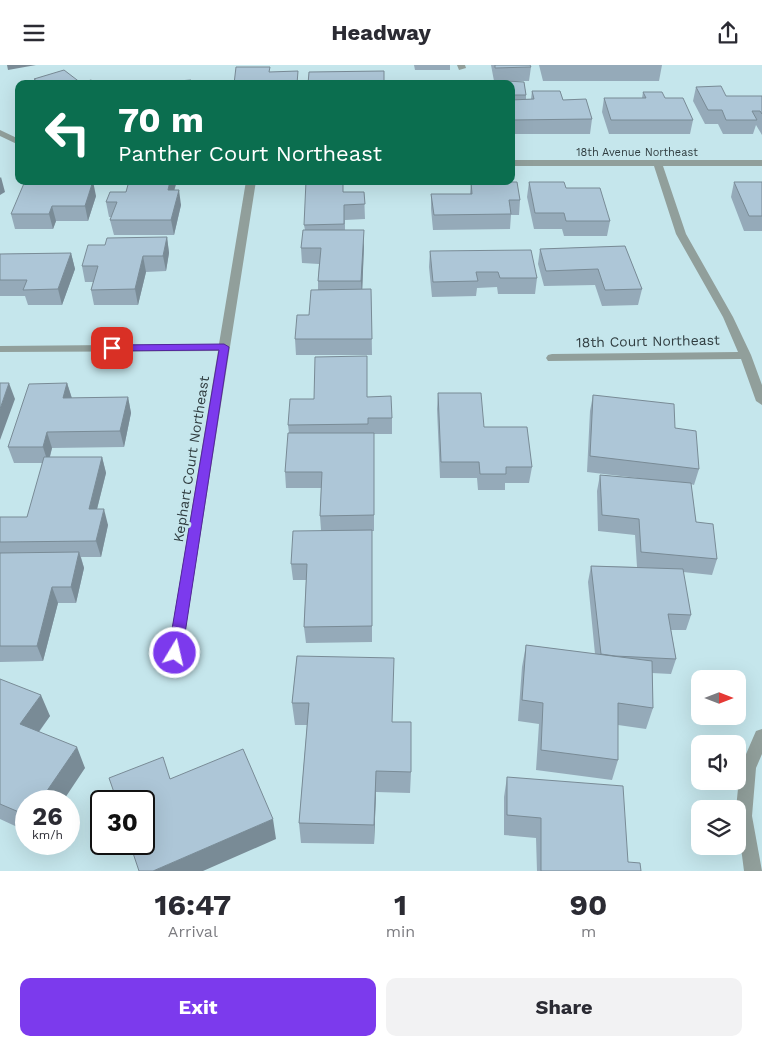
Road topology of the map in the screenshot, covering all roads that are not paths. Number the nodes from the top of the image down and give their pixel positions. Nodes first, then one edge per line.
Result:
1 (0, 133) edge
2 (15, 140) edge
3 (515, 163) edge
4 (658, 163) junction
5 (762, 163) edge
6 (249, 185) edge
7 (224, 347) junction
8 (0, 349) edge
9 (745, 355) junction
10 (552, 358) dead end
11 (762, 401) edge
12 (175, 653) dead end
13 (762, 736) edge
14 (753, 871) edge

1 - 2 street
3 - 4 street, 18th Avenue Northeast
4 - 5 street, 18th Avenue Northeast
4 - 9 street
6 - 7 street, Kephart Court Northeast
7 - 8 street
7 - 12 street, Kephart Court Northeast
9 - 10 street, 18th Court Northeast
9 - 11 street
13 - 14 street

